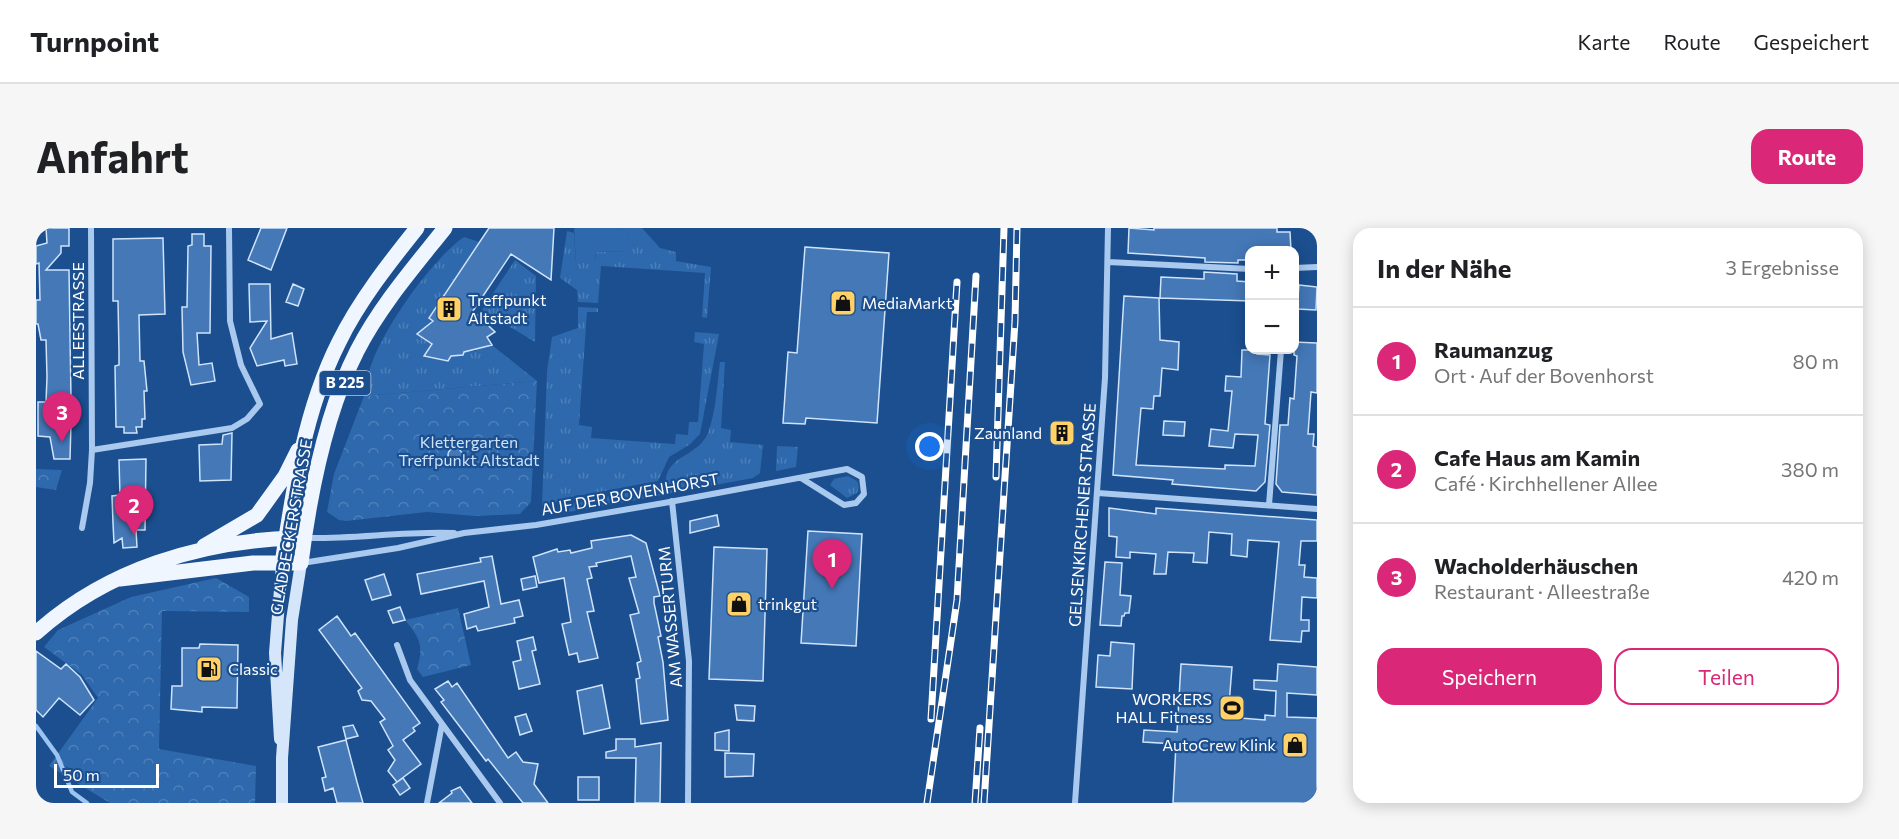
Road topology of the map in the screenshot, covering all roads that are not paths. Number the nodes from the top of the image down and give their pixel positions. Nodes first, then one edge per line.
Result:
1 (91, 228) edge
2 (229, 228) edge
3 (417, 228) edge
4 (445, 228) edge
5 (1108, 228) edge
6 (1108, 262) junction
7 (1317, 267) edge
8 (1299, 268) edge
9 (1245, 269) edge
10 (1281, 354) edge
11 (307, 432) junction
12 (92, 450) junction
13 (801, 478) junction
14 (1098, 493) junction
15 (672, 501) junction
16 (1269, 505) junction
17 (1317, 509) edge
18 (82, 528) dead end
19 (464, 533) junction
20 (304, 538) junction
21 (286, 539) junction
22 (198, 549) junction
23 (301, 563) junction
24 (282, 564) junction
25 (120, 579) junction
26 (36, 633) edge
27 (397, 645) dead end
28 (442, 724) junction
29 (282, 758) junction
30 (282, 803) edge
31 (427, 803) edge
32 (500, 803) edge
33 (688, 803) edge
34 (1075, 803) edge

1 - 12 street, ALLEESTRASSE
2 - 12 street
3 - 11 main road, GLADBECKER STRASSE / B 225
4 - 20 main road, GLADBECKER STRASSE / B 225
5 - 6 street, GELSENKIRCHENER STRASSE
6 - 9 street
6 - 14 street, GELSENKIRCHENER STRASSE
7 - 8 street
10 - 16 street
11 - 21 main road
11 - 22 main road, B 225
12 - 18 street, ALLEESTRASSE
13 - 13 street, AUF DER BOVENHORST
13 - 15 street, AUF DER BOVENHORST
14 - 16 street
14 - 34 street, GELSENKIRCHENER STRASSE
15 - 19 street, AUF DER BOVENHORST
15 - 33 street, AM WASSERTURM
16 - 17 street
19 - 20 street, AUF DER BOVENHORST
19 - 23 street, AUF DER BOVENHORST
20 - 21 main road
20 - 23 main road, GLADBECKER STRASSE / B 225
21 - 22 main road
21 - 24 main road
22 - 25 main road, B 225
23 - 24 main road, B 225
23 - 29 main road, GLADBECKER STRASSE
24 - 25 main road, B 225
24 - 29 main road, GLADBECKER STRASSE
25 - 26 main road, B 225
27 - 28 street
28 - 31 street
28 - 32 street
29 - 30 main road, GLADBECKER STRASSE

